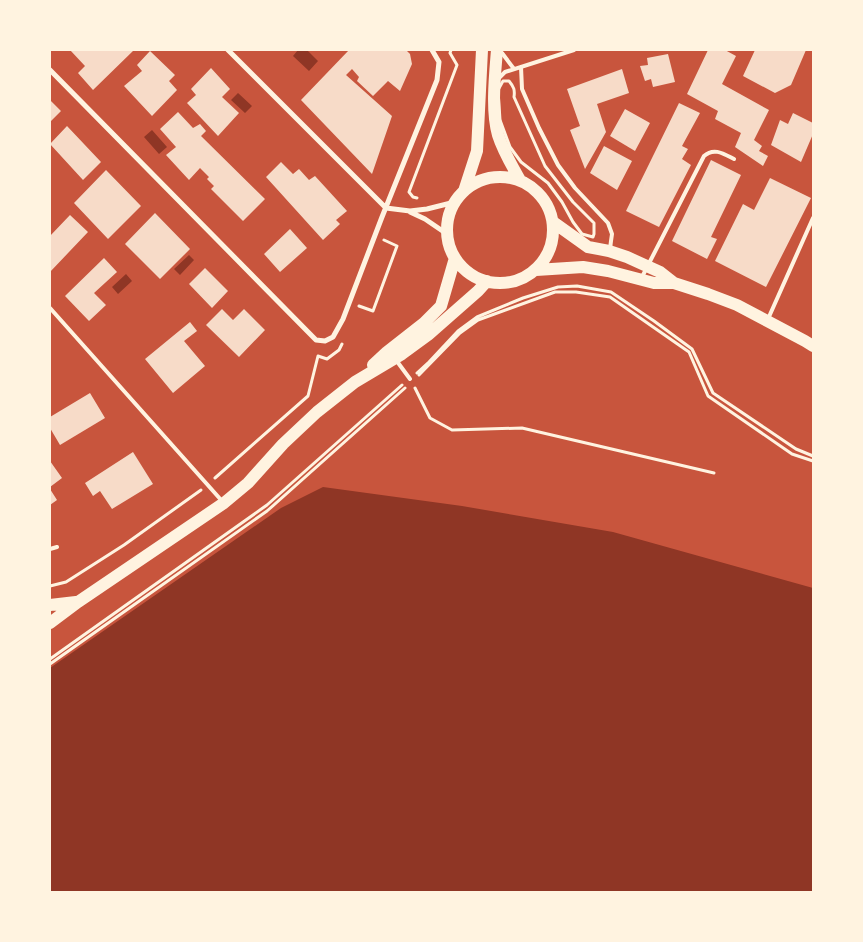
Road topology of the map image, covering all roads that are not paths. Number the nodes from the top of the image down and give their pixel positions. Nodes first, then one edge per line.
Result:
1 (228, 50) edge
2 (432, 50) edge
3 (482, 50) edge
4 (499, 50) edge
5 (574, 50) edge
6 (521, 67) junction
7 (50, 70) edge
8 (514, 70) junction
9 (495, 82) junction
10 (734, 159) dead end
11 (520, 180) junction
12 (464, 191) junction
13 (455, 202) junction
14 (386, 208) junction
15 (410, 211) junction
16 (813, 218) edge
17 (553, 222) junction
18 (447, 234) junction
19 (609, 251) junction
20 (455, 258) junction
21 (648, 266) junction
22 (536, 270) junction
23 (641, 280) junction
24 (487, 281) junction
25 (674, 283) junction
26 (50, 308) edge
27 (767, 321) junction
28 (813, 346) edge
29 (395, 358) junction
30 (411, 380) road end
31 (355, 382) junction
32 (224, 503) junction
33 (58, 547) dead end
34 (50, 549) edge
35 (78, 602) junction
36 (50, 605) edge
37 (50, 623) edge

1 - 14 street
2 - 14 street
3 - 12 main road
4 - 8 lane
4 - 9 main road
5 - 6 lane
6 - 8 lane
6 - 19 lane
7 - 14 street
8 - 9 lane
9 - 11 main road
10 - 21 lane
11 - 12 main road
11 - 17 main road
12 - 13 main road
13 - 15 street
13 - 18 main road
14 - 15 street
15 - 18 street
16 - 27 lane
17 - 19 main road
17 - 22 main road
18 - 20 main road
19 - 21 main road
20 - 24 main road
20 - 31 main road
21 - 23 lane
21 - 25 main road
22 - 23 main road
22 - 24 main road
23 - 25 main road
24 - 29 main road
25 - 27 main road
26 - 32 lane
27 - 28 main road
29 - 30 lane
29 - 31 main road
31 - 32 main road
32 - 35 main road
33 - 34 lane
35 - 36 main road
35 - 37 main road

